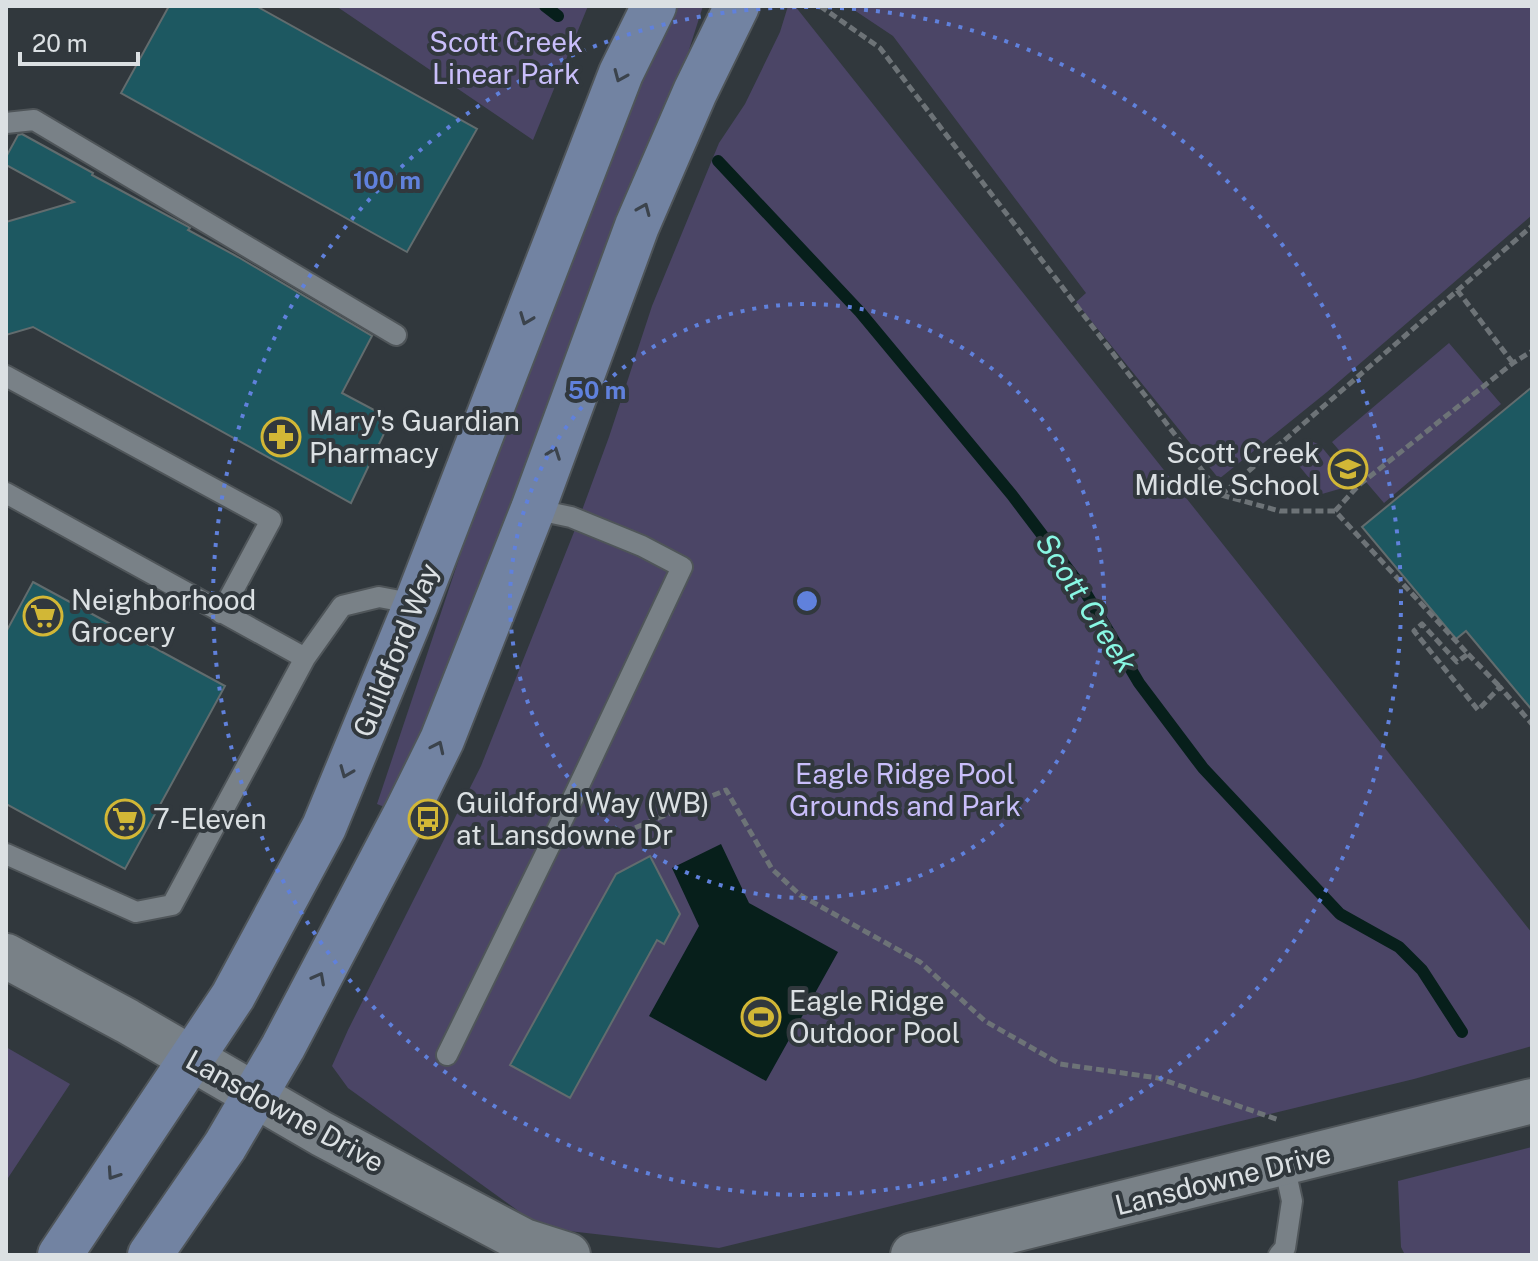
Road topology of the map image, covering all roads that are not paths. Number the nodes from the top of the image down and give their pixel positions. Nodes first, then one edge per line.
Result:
1 (654, 6) edge
2 (737, 6) edge
3 (6, 123) edge
4 (396, 335) dead end
5 (6, 376) edge
6 (8, 498) edge
7 (533, 509) junction
8 (416, 604) junction
9 (221, 613) junction
10 (305, 658) junction
11 (6, 854) edge
12 (6, 956) edge
13 (447, 1055) dead end
14 (192, 1059) junction
15 (254, 1096) junction
16 (1532, 1101) edge
17 (1288, 1144) junction
18 (60, 1255) edge
19 (150, 1255) edge
20 (568, 1255) edge
21 (913, 1255) edge
22 (1279, 1255) edge

1 -> 8 main road, Guildford Way
7 -> 2 main road
3 - 4 lane
5 - 9 lane
6 - 9 lane
7 - 13 lane
15 -> 7 main road
8 - 10 lane
8 -> 14 main road, Guildford Way
9 - 10 lane
10 - 11 lane
12 - 14 street, Lansdowne Drive
14 - 15 street, Lansdowne Drive
14 -> 18 main road, Guildford Way
15 - 19 main road
15 - 20 street, Lansdowne Drive
16 - 17 street, Lansdowne Drive
17 - 21 street, Lansdowne Drive
17 - 22 lane

